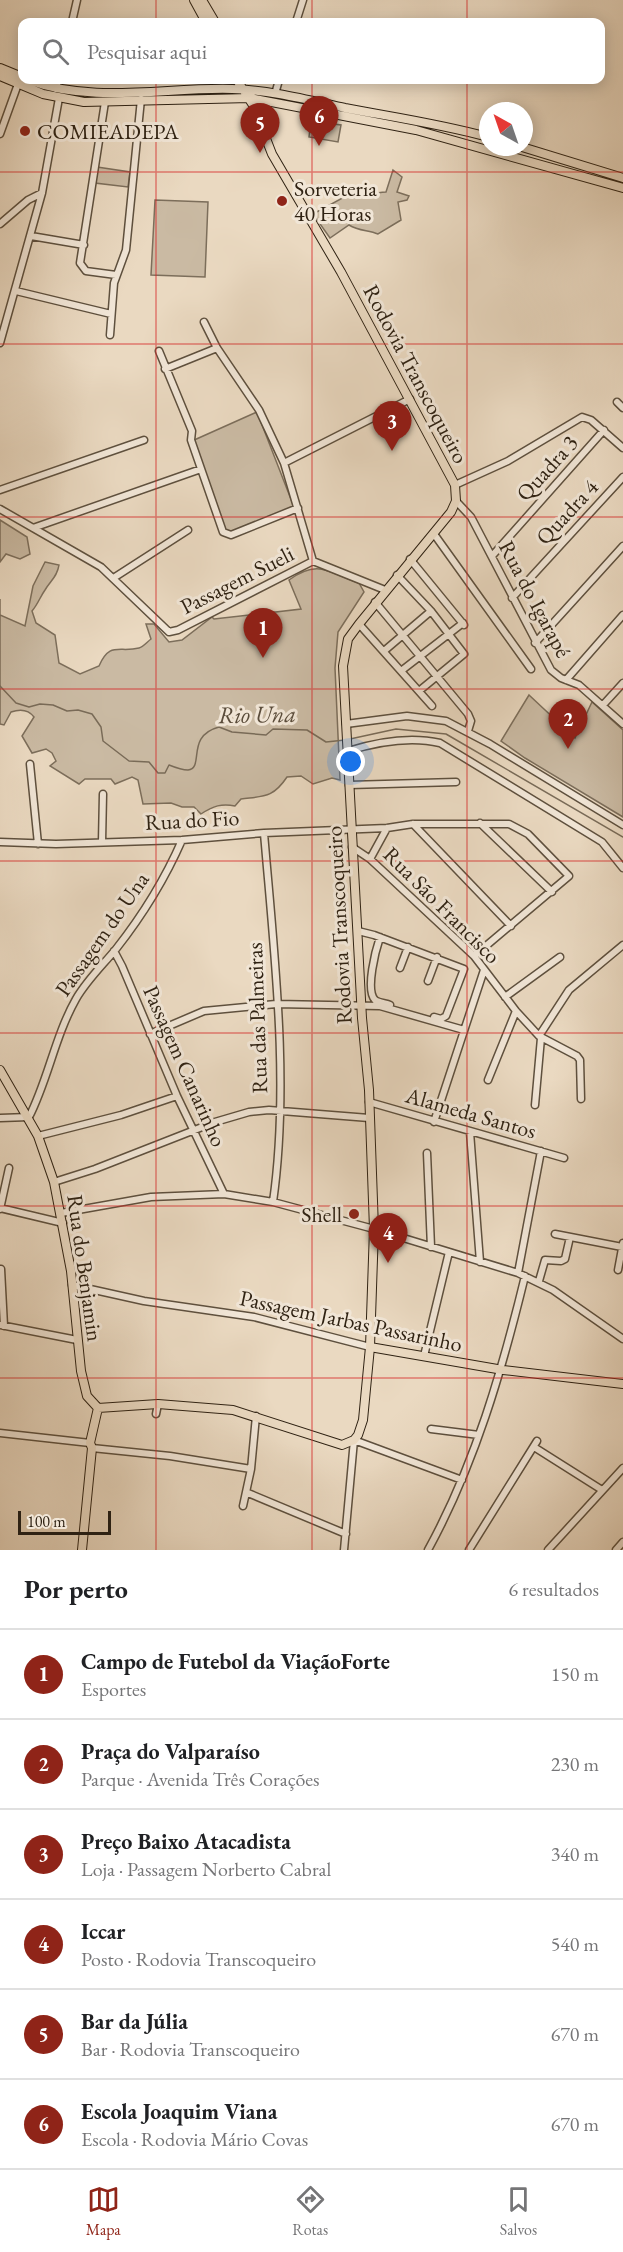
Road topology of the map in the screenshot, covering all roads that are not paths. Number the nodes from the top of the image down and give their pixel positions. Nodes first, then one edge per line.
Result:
1 (77, 0) edge
2 (194, 0) edge
3 (202, 0) edge
4 (303, 0) edge
5 (73, 18) edge
6 (204, 18) edge
7 (212, 18) edge
8 (297, 18) edge
9 (0, 68) edge
10 (0, 76) edge
11 (18, 79) edge
12 (18, 80) edge
13 (19, 84) edge
14 (29, 84) edge
15 (42, 84) edge
16 (57, 84) edge
17 (240, 84) edge
18 (244, 84) edge
19 (278, 84) edge
20 (56, 88) junction
21 (244, 89) junction
22 (275, 94) junction
23 (59, 98) junction
24 (250, 98) junction
25 (141, 99) junction
26 (105, 102) junction
27 (0, 134) edge
28 (479, 135) edge
29 (533, 150) edge
30 (623, 178) edge
31 (623, 188) edge
32 (42, 193) junction
33 (0, 224) edge
34 (31, 236) junction
35 (84, 245) junction
36 (116, 275) junction
37 (16, 291) junction
38 (111, 314) junction
39 (204, 322) dead end
40 (110, 335) dead end
41 (0, 344) edge
42 (217, 348) junction
43 (159, 351) dead end
44 (165, 369) junction
45 (410, 399) junction
46 (617, 402) dead end
47 (623, 408) edge
48 (604, 430) junction
49 (144, 440) dead end
50 (623, 448) edge
51 (284, 463) junction
52 (201, 470) junction
53 (623, 477) edge
54 (455, 485) junction
55 (0, 490) edge
56 (456, 501) junction
57 (298, 508) junction
58 (0, 509) edge
59 (33, 528) junction
60 (188, 530) dead end
61 (434, 534) junction
62 (623, 546) edge
63 (492, 556) junction
64 (410, 559) junction
65 (313, 561) junction
66 (397, 575) junction
67 (115, 577) junction
68 (385, 590) junction
69 (512, 598) junction
70 (375, 602) junction
71 (431, 611) junction
72 (623, 615) edge
73 (359, 624) junction
74 (404, 633) junction
75 (449, 635) junction
76 (535, 643) junction
77 (384, 651) junction
78 (420, 655) junction
79 (531, 669) dead end
80 (401, 671) junction
81 (437, 676) junction
82 (566, 680) junction
83 (623, 683) edge
84 (419, 691) junction
85 (603, 705) junction
86 (432, 706) dead end
87 (623, 724) edge
88 (346, 726) junction
89 (468, 731) junction
90 (347, 749) junction
91 (30, 764) dead end
92 (456, 782) dead end
93 (349, 785) junction
94 (103, 794) dead end
95 (480, 823) junction
96 (413, 824) junction
97 (623, 825) edge
98 (387, 828) junction
99 (352, 830) junction
100 (264, 833) junction
101 (182, 840) junction
102 (0, 842) edge
103 (102, 842) junction
104 (38, 844) junction
105 (352, 848) junction
106 (370, 859) junction
107 (623, 868) edge
108 (552, 892) junction
109 (511, 926) junction
110 (358, 931) junction
111 (380, 937) junction
112 (623, 945) edge
113 (408, 947) junction
114 (114, 951) junction
115 (474, 956) junction
116 (436, 957) junction
117 (560, 957) dead end
118 (400, 968) dead end
119 (484, 970) junction
120 (428, 981) dead end
121 (505, 997) junction
122 (276, 1004) junction
123 (362, 1006) junction
124 (516, 1011) junction
125 (464, 1030) junction
126 (150, 1034) junction
127 (540, 1037) junction
128 (0, 1070) edge
129 (2, 1078) edge
130 (488, 1080) dead end
131 (177, 1096) junction
132 (581, 1099) dead end
133 (369, 1102) junction
134 (535, 1105) dead end
135 (279, 1111) junction
136 (0, 1118) edge
137 (29, 1118) junction
138 (369, 1118) junction
139 (434, 1122) junction
140 (192, 1131) junction
141 (470, 1132) junction
142 (38, 1136) junction
143 (541, 1151) junction
144 (427, 1153) dead end
145 (564, 1158) dead end
146 (9, 1168) dead end
147 (54, 1182) junction
148 (224, 1194) junction
149 (273, 1202) junction
150 (0, 1209) edge
151 (61, 1213) junction
152 (63, 1223) junction
153 (374, 1229) junction
154 (555, 1234) dead end
155 (570, 1237) junction
156 (623, 1245) edge
157 (431, 1247) junction
158 (449, 1252) junction
159 (480, 1262) junction
160 (1, 1269) edge
161 (618, 1270) dead end
162 (518, 1273) junction
163 (525, 1276) junction
164 (539, 1281) junction
165 (72, 1285) junction
166 (2, 1325) edge
167 (623, 1339) edge
168 (77, 1340) junction
169 (369, 1347) junction
170 (424, 1356) junction
171 (503, 1370) junction
172 (623, 1384) edge
173 (158, 1404) junction
174 (98, 1408) junction
175 (156, 1413) dead end
176 (256, 1416) junction
177 (431, 1429) dead end
178 (0, 1433) edge
179 (479, 1435) junction
180 (354, 1440) junction
181 (91, 1445) junction
182 (623, 1468) edge
183 (251, 1469) junction
184 (462, 1480) junction
185 (602, 1490) junction
186 (248, 1493) junction
187 (243, 1506) dead end
188 (346, 1534) junction
189 (623, 1542) edge
190 (82, 1550) edge
191 (344, 1550) edge
192 (428, 1550) edge
193 (469, 1550) edge
194 (548, 1550) edge
195 (616, 1550) edge

1 - 5 street
2 - 6 main road
3 - 7 main road
4 - 8 street
9 - 11 main road
10 - 12 main road
13 - 27 street
14 - 23 main road
15 - 20 main road
16 - 20 street
17 - 21 main road, Rodovia Transcoqueiro
18 - 21 main road
19 - 22 street
20 - 21 main road
21 - 22 main road
21 - 24 main road, Rodovia Transcoqueiro
22 - 28 main road
23 - 26 main road
23 - 32 street
24 - 25 main road
24 - 31 main road
24 - 45 main road, Rodovia Transcoqueiro
25 - 26 main road
25 - 36 street
26 - 35 street
29 - 30 main road
32 - 33 street
32 - 34 street
34 - 35 street
34 - 37 street
35 - 36 street
36 - 38 street
37 - 38 street
37 - 41 street
38 - 40 street
39 - 42 street
42 - 44 street
42 - 51 street
43 - 44 street
44 - 52 street
45 - 51 street
45 - 54 main road, Rodovia Transcoqueiro
46 - 47 street
48 - 50 street
48 - 54 street
48 - 63 street, Quadra 3
49 - 55 street
51 - 57 street
52 - 57 street
52 - 59 street
53 - 69 street, Quadra 4
54 - 56 main road, Rodovia Transcoqueiro
56 - 61 main road, Rodovia Transcoqueiro
56 - 63 street, Rua do Igarapé
57 - 65 street
58 - 59 street, Passagem Sueli
59 - 67 street, Passagem Sueli
60 - 67 street
61 - 64 main road, Rodovia Transcoqueiro
61 - 79 street
62 - 76 street
63 - 69 street, Rua do Igarapé
64 - 66 main road, Rodovia Transcoqueiro
64 - 75 street
65 - 67 street, Passagem Sueli
65 - 68 street, Passagem Sueli
66 - 68 main road, Rodovia Transcoqueiro
66 - 71 street
68 - 70 main road, Rodovia Transcoqueiro
69 - 76 street, Rua do Igarapé
70 - 73 main road, Rodovia Transcoqueiro
70 - 74 street
71 - 74 street
71 - 75 street
72 - 82 street
73 - 77 street
73 - 88 main road, Rodovia Transcoqueiro
74 - 77 street
74 - 78 street
75 - 78 street
75 - 81 street
76 - 82 street, Rua do Igarapé
77 - 80 street
78 - 80 street
78 - 81 street
80 - 84 street
81 - 84 street
81 - 89 street
82 - 85 street, Rua do Igarapé
83 - 85 street
84 - 86 street
85 - 87 street, Rua do Igarapé
88 - 89 street
88 - 90 main road, Rodovia Transcoqueiro
89 - 97 street
90 - 93 main road, Rodovia Transcoqueiro
90 - 107 street
91 - 104 street
92 - 93 street
93 - 99 main road, Rodovia Transcoqueiro
94 - 103 street
95 - 96 street, Rua do Fio
95 - 108 street
95 - 108 street, Rua do Fio
96 - 98 street, Rua do Fio
96 - 109 street
98 - 99 street, Rua do Fio
98 - 106 street
99 - 100 street, Rua do Fio
99 - 105 main road, Rodovia Transcoqueiro
100 - 101 street, Rua do Fio
100 - 122 street, Rua das Palmeiras
101 - 103 street, Rua do Fio
101 - 114 street, Passagem do Una
102 - 104 street, Rua do Fio
103 - 104 street, Rua do Fio
105 - 106 street, Rua São Francisco
105 - 110 main road, Rodovia Transcoqueiro
106 - 115 street, Rua São Francisco
108 - 109 street
109 - 115 street
110 - 111 street
110 - 123 main road, Rodovia Transcoqueiro
111 - 113 street
111 - 116 street
112 - 127 street
113 - 116 street
113 - 118 street
114 - 126 street, Passagem Canarinho
114 - 137 street, Passagem do Una
115 - 119 street, Rua São Francisco
116 - 120 street
117 - 121 street
119 - 121 street, Rua São Francisco
119 - 125 street
121 - 124 street, Rua São Francisco
122 - 123 street
122 - 126 street
122 - 135 street, Rua das Palmeiras
123 - 125 street
123 - 133 main road, Rodovia Transcoqueiro
124 - 127 street, Rua São Francisco
124 - 130 street
125 - 139 street
126 - 131 street, Passagem Canarinho
127 - 132 street, Rua São Francisco
127 - 134 street
128 - 129 main road, Rua do Benjamin
129 - 137 main road, Rua do Benjamin
131 - 140 street, Passagem Canarinho
131 - 142 street
133 - 138 main road, Rodovia Transcoqueiro
133 - 139 street, Alameda Santos
135 - 138 street
135 - 140 street
135 - 149 street, Rua das Palmeiras
136 - 137 street
137 - 142 main road, Rua do Benjamin
138 - 153 main road, Rodovia Transcoqueiro
139 - 141 street, Alameda Santos
140 - 147 street
140 - 148 street, Passagem Canarinho
141 - 143 street, Alameda Santos
141 - 159 street
142 - 147 main road, Rua do Benjamin
143 - 145 street, Alameda Santos
143 - 162 street
144 - 157 street
146 - 150 street
147 - 151 main road, Rua do Benjamin
148 - 149 street
148 - 151 street
149 - 153 street
150 - 152 street
151 - 152 main road, Rua do Benjamin
152 - 165 main road, Rua do Benjamin
153 - 157 street
153 - 169 main road, Rodovia Transcoqueiro
154 - 155 street
155 - 156 street
155 - 164 street
156 - 161 street
157 - 158 street
158 - 159 street
158 - 170 street
159 - 162 street
160 - 166 street
162 - 163 street
163 - 164 street
163 - 171 street
164 - 167 street
165 - 168 main road, Rua do Benjamin
165 - 169 street, Passagem Jarbas Passarinho
166 - 168 street
168 - 174 main road, Rua do Benjamin
169 - 170 main road, Passagem Jarbas Passarinho
169 - 180 main road, Rodovia Transcoqueiro
170 - 171 main road, Passagem Jarbas Passarinho
171 - 172 main road, Passagem Jarbas Passarinho
171 - 179 street
173 - 174 main road
173 - 175 street
173 - 176 main road
174 - 181 main road
176 - 180 main road
176 - 183 street
177 - 179 street
178 - 181 street
179 - 184 street
180 - 184 street
180 - 188 street
181 - 183 street
181 - 190 main road
182 - 185 street
183 - 186 street
184 - 192 street
185 - 193 street
185 - 194 street
186 - 187 street
186 - 188 street
188 - 191 street
189 - 195 street

